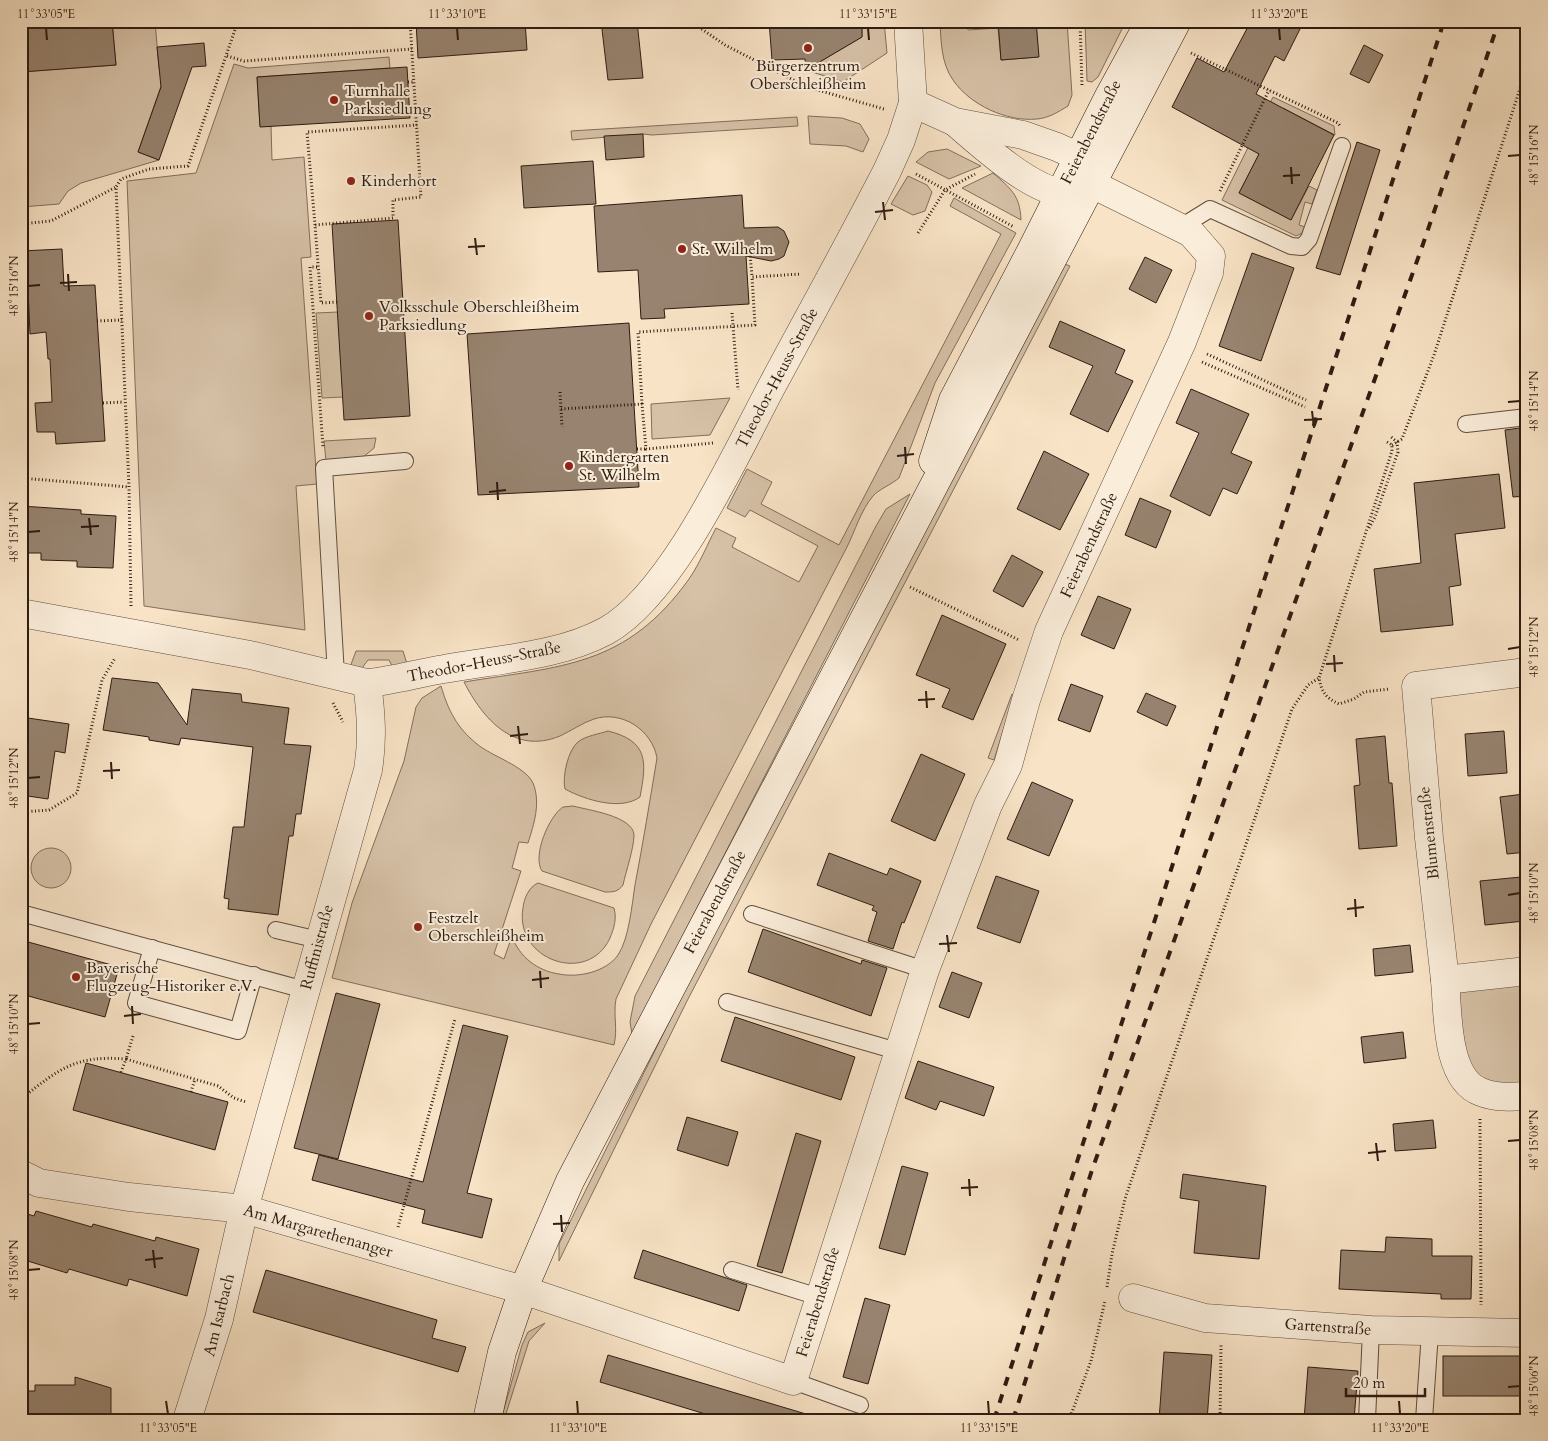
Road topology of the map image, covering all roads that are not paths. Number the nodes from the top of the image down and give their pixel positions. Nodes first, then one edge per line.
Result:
1 (908, 21) edge
2 (1150, 21) edge
3 (1177, 21) edge
4 (902, 107) junction
5 (955, 122) junction
6 (1342, 146) road end
7 (1079, 157) junction
8 (1092, 184) junction
9 (1061, 192) junction
10 (1181, 227) junction
11 (1527, 418) edge
12 (1466, 424) dead end
13 (404, 461) dead end
14 (915, 518) junction
15 (21, 613) edge
16 (1527, 672) edge
17 (336, 675) junction
18 (367, 683) junction
19 (21, 913) edge
20 (752, 914) dead end
21 (276, 930) dead end
22 (319, 940) junction
23 (152, 948) junction
24 (925, 970) junction
25 (1527, 972) edge
26 (254, 975) junction
27 (1446, 980) junction
28 (305, 990) junction
29 (727, 1002) dead end
30 (898, 1051) junction
31 (1527, 1096) edge
32 (21, 1174) edge
33 (244, 1209) junction
34 (732, 1270) dead end
35 (523, 1290) junction
36 (819, 1297) junction
37 (1133, 1298) dead end
38 (1371, 1330) junction
39 (1430, 1332) junction
40 (1527, 1333) edge
41 (793, 1381) junction
42 (860, 1406) dead end
43 (188, 1420) edge
44 (487, 1420) edge
45 (1367, 1420) edge
46 (1424, 1420) edge

1 - 4 street, Theodor-Heuss-Straße
2 - 7 street, Feierabendstraße
3 - 8 street, Feierabendstraße
4 - 5 street
4 - 18 street, Theodor-Heuss-Straße
5 - 7 street
5 - 9 street
6 - 10 lane
7 - 8 street
7 - 9 street, Feierabendstraße
8 - 9 street
8 - 10 street, Feierabendstraße
8 - 14 street, Feierabendstraße
9 - 14 street, Feierabendstraße
10 - 24 street, Feierabendstraße
11 - 12 lane
13 - 17 lane
14 - 35 street, Feierabendstraße
15 - 17 street, Theodor-Heuss-Straße
16 - 27 street, Blumenstraße
17 - 18 street, Theodor-Heuss-Straße
18 - 22 street, Ruffinistraße
19 - 23 lane
20 - 24 lane
21 - 22 lane
22 - 28 street, Ruffinistraße
23 - 26 lane
23 - 26 lane
24 - 30 street, Feierabendstraße
25 - 27 street
26 - 28 lane
27 - 31 street, Blumenstraße
28 - 33 street, Ruffinistraße
29 - 30 lane
30 - 36 street, Feierabendstraße
32 - 33 street, Am Margarethenanger
33 - 35 street, Am Margarethenanger
33 - 43 street, Am Isarbach
34 - 36 lane
35 - 41 street
35 - 44 street, Feierabendstraße
36 - 41 street, Feierabendstraße
37 - 38 street, Gartenstraße
38 - 39 street, Gartenstraße
38 - 45 lane
39 - 40 street, Gartenstraße
39 - 46 lane
41 - 42 lane

